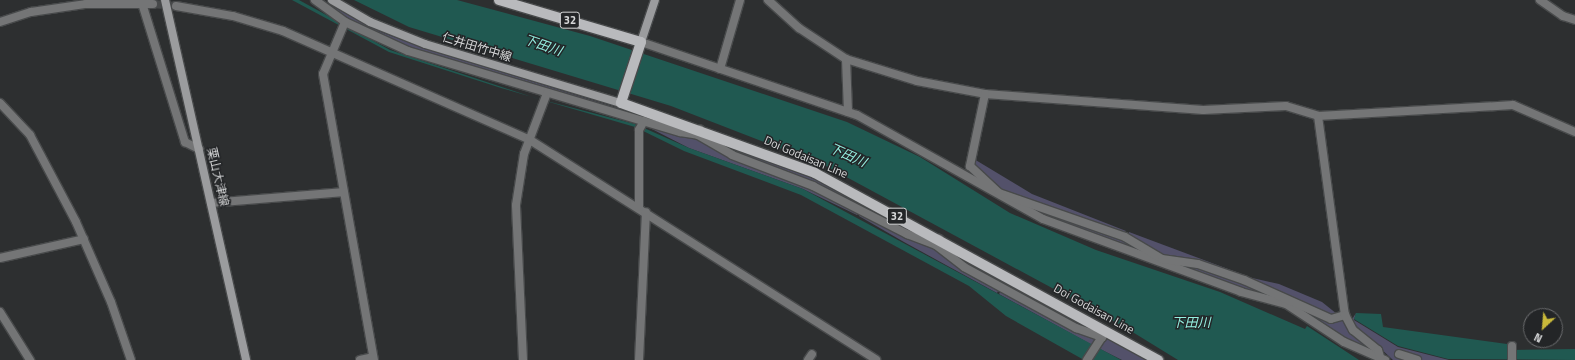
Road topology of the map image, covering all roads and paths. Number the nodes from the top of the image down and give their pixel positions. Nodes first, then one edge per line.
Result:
1 (165, 0) edge
2 (315, 0) edge
3 (332, 0) edge
4 (499, 0) edge
5 (656, 0) edge
6 (740, 0) edge
7 (768, 0) edge
8 (1540, 0) edge
9 (141, 2) edge
10 (153, 4) dead end
11 (186, 4) edge
12 (176, 6) tunnel mouth
13 (1575, 20) edge
14 (0, 22) edge
15 (345, 22) junction
16 (641, 41) junction
17 (330, 51) junction
18 (846, 59) junction
19 (720, 68) junction
20 (547, 93) junction
21 (985, 94) junction
22 (622, 101) junction
23 (0, 103) edge
24 (848, 112) junction
25 (1318, 116) junction
26 (644, 121) junction
27 (699, 132) junction
28 (1575, 132) edge
29 (530, 140) junction
30 (199, 149) junction
31 (344, 192) junction
32 (1000, 195) junction
33 (211, 203) junction
34 (642, 210) junction
35 (84, 239) junction
36 (0, 258) edge
37 (1162, 261) junction
38 (1286, 302) junction
39 (0, 312) edge
40 (1345, 315) junction
41 (1105, 334) junction
42 (1512, 346) dead end
43 (1399, 354) dead end
44 (373, 358) edge
45 (30, 360) edge
46 (131, 360) edge
47 (246, 360) edge
48 (360, 360) edge
49 (524, 360) edge
50 (639, 360) edge
51 (876, 360) edge
52 (1087, 360) edge
53 (1158, 360) edge
54 (1383, 360) edge
55 (1417, 360) edge
56 (1512, 360) edge

1 - 30 main road, 栗山大津線
2 - 15 street
3 - 22 main road, 仁井田竹中線
4 - 16 main road, 32
5 - 16 main road
6 - 19 street
7 - 18 street
8 - 13 street
9 - 10 street
9 - 14 street
9 - 30 street
11 - 12 street
11 - 17 street
15 - 17 street
15 - 20 street
16 - 19 street
16 - 22 main road
17 - 29 street
17 - 31 street
18 - 21 street
18 - 24 street
19 - 24 street
20 - 26 street
20 - 29 street
21 - 25 street
21 - 32 street
22 - 27 main road, Doi Godaisan Line / 32
23 - 35 street
24 - 32 street
25 - 28 street
25 - 40 street
26 - 27 street
26 - 34 street
27 - 41 main road, Doi Godaisan Line / 32
29 - 34 street
29 - 49 street
30 - 33 main road, 栗山大津線
31 - 33 street
31 - 44 street
32 - 37 street
32 - 37 street
33 - 47 main road, 栗山大津線
34 - 50 street
34 - 51 street
35 - 36 street
35 - 46 street
37 - 38 street
37 - 38 street
38 - 40 street
38 - 54 street
39 - 45 street
40 - 54 street
41 - 52 street
41 - 53 main road, Doi Godaisan Line / 32
42 - 56 street
43 - 55 street
44 - 48 street

